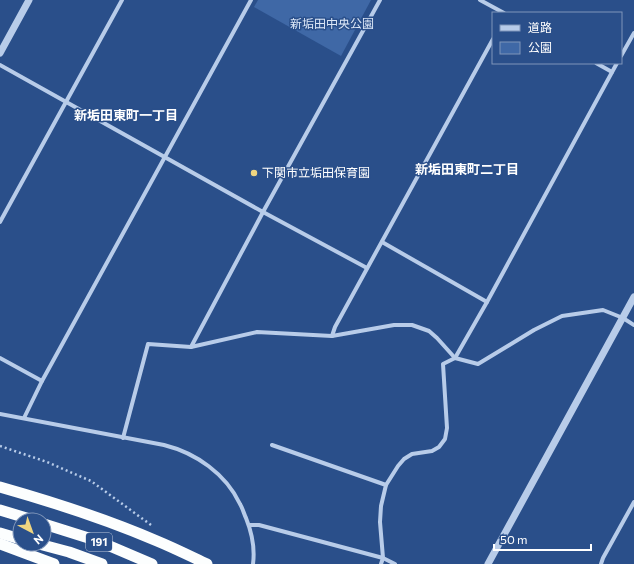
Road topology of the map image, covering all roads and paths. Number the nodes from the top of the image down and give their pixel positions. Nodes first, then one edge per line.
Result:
1 (29, 0) edge
2 (122, 0) edge
3 (251, 0) edge
4 (380, 0) edge
5 (480, 0) edge
6 (502, 12) edge
7 (634, 33) edge
8 (492, 41) edge
9 (0, 53) edge
10 (622, 54) edge
11 (598, 64) edge
12 (616, 64) edge
13 (0, 65) edge
14 (612, 72) junction
15 (66, 102) junction
16 (165, 157) junction
17 (263, 212) junction
18 (0, 222) edge
19 (382, 242) junction
20 (367, 268) junction
21 (634, 297) edge
22 (487, 302) junction
23 (623, 318) junction
24 (634, 325) edge
25 (332, 336) junction
26 (190, 347) junction
27 (0, 358) edge
28 (455, 358) junction
29 (42, 381) junction
30 (0, 414) edge
31 (24, 418) junction
32 (124, 438) junction
33 (272, 445) dead end
34 (0, 446) edge
35 (386, 485) junction
36 (0, 487) edge
37 (634, 502) edge
38 (0, 510) edge
39 (12, 514) edge
40 (152, 525) dead end
41 (249, 525) junction
42 (52, 527) edge
43 (0, 533) edge
44 (12, 537) edge
45 (0, 544) edge
46 (52, 547) edge
47 (384, 558) junction
48 (54, 564) edge
49 (102, 564) edge
50 (152, 564) edge
51 (207, 564) edge
52 (254, 564) edge
53 (381, 564) edge
54 (395, 564) edge
55 (488, 564) edge
56 (601, 564) edge

1 - 9 street
2 - 15 street
3 - 16 street
4 - 17 street
5 - 6 street
7 - 10 street
8 - 19 street
11 - 14 street
12 - 14 street
13 - 15 street
14 - 22 street
15 - 16 street
15 - 18 street
16 - 17 street
16 - 29 street
17 - 20 street
17 - 26 street
19 - 20 street
19 - 22 street
20 - 25 street
21 - 23 street
22 - 28 street
23 - 24 street
23 - 28 street
23 - 55 street
25 - 26 street
25 - 28 street
26 - 32 street
27 - 29 street
28 - 35 street
29 - 31 street
30 - 31 street
31 - 32 street
32 - 41 street
33 - 35 street
34 - 40 path
35 - 47 street
36 - 51 highway
37 - 56 street
38 - 39 highway
41 - 47 street
41 - 52 street
42 - 50 highway, 191
43 - 44 highway
45 - 48 highway
46 - 49 highway, 191
47 - 53 street
47 - 54 street

